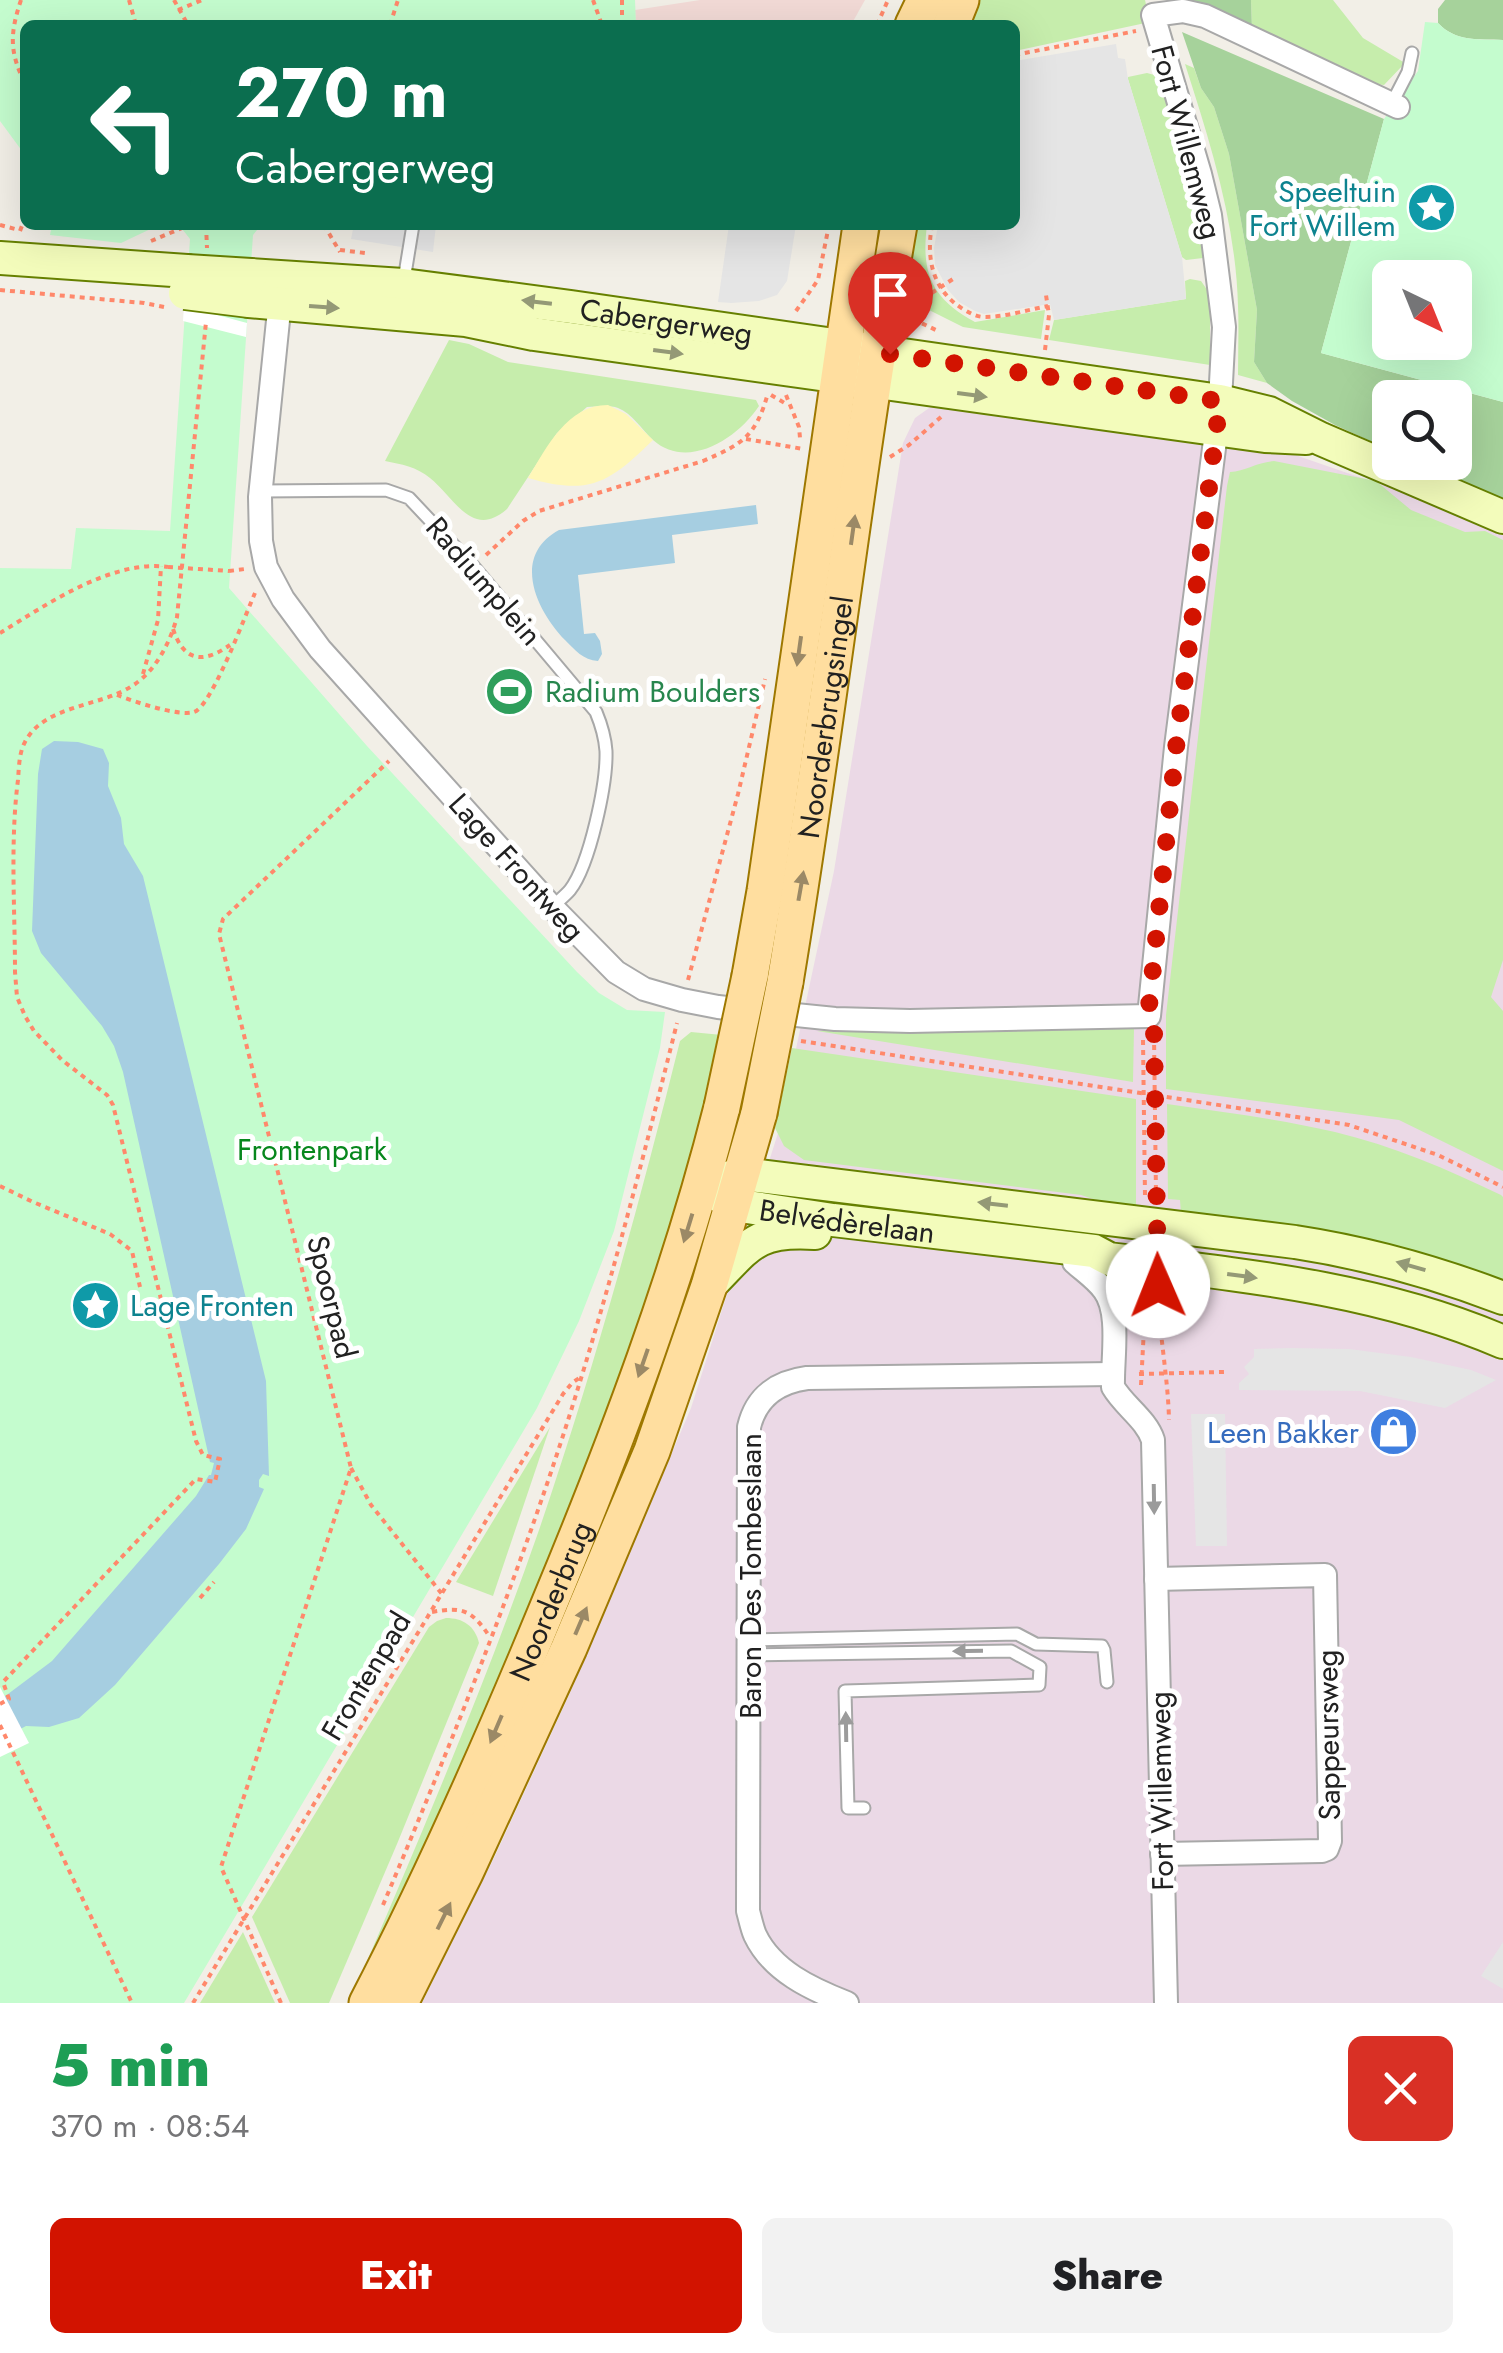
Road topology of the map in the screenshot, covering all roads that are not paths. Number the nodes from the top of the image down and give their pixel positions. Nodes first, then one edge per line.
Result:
1 (1412, 53) dead end
2 (1394, 106) joint
3 (412, 230) edge
4 (859, 230) edge
5 (899, 230) edge
6 (0, 258) edge
7 (0, 276) edge
8 (265, 289) junction
9 (191, 291) junction
10 (401, 299) junction
11 (839, 361) junction
12 (878, 367) junction
13 (1218, 415) junction
14 (261, 492) junction
15 (1503, 516) edge
16 (552, 907) junction
17 (1148, 1016) joint
18 (702, 1185) junction
19 (738, 1189) junction
20 (1108, 1259) junction
21 (1074, 1262) junction
22 (710, 1286) junction
23 (1503, 1298) edge
24 (1503, 1342) edge
25 (1112, 1374) junction
26 (1156, 1579) junction
27 (748, 1648) junction
28 (1107, 1682) dead end
29 (864, 1808) dead end
30 (1162, 1854) junction
31 (367, 2003) edge
32 (400, 2003) edge
33 (846, 2003) edge
34 (1166, 2003) edge

1 - 2 lane
2 - 13 street, Fort Willemweg
3 - 10 lane
4 - 11 main road, Noorderbrugsingel
5 - 12 main road, Noorderbrugsingel
6 - 9 main road, Cabergerweg
7 - 9 main road, Cabergerweg
8 - 9 main road, Cabergerweg, bridge
8 - 10 main road, Cabergerweg
8 - 14 street, Lage Frontweg
10 - 11 main road, Cabergerweg
11 - 12 main road, Cabergerweg
11 -> 18 main road, Noorderbrugsingel, bridge
12 - 13 main road, Cabergerweg
19 -> 12 main road, Noorderbrugsingel, bridge
13 - 15 main road, Cabergerweg
13 - 17 street, Fort Willemweg
14 - 16 street, Lage Frontweg
14 - 16 lane, Radiumplein
16 - 17 street, Lage Frontweg
18 - 19 main road, Belvédèrelaan
18 -> 31 main road, Noorderbrug
19 - 20 main road, Belvédèrelaan
19 - 22 main road, Noorderbrug
23 -> 19 main road, Belvédèrelaan
20 - 21 main road
20 -> 24 main road, Belvédèrelaan
21 - 22 main road
21 - 25 street
32 -> 22 main road, Noorderbrug
25 -> 26 street, Fort Willemweg
25 - 27 street, Baron Des Tombeslaan
26 - 30 street, Fort Willemweg
26 - 30 street, Sappeursweg
27 - 28 lane
29 -> 27 lane
27 - 33 street, Baron Des Tombeslaan
30 - 34 street, Fort Willemweg

